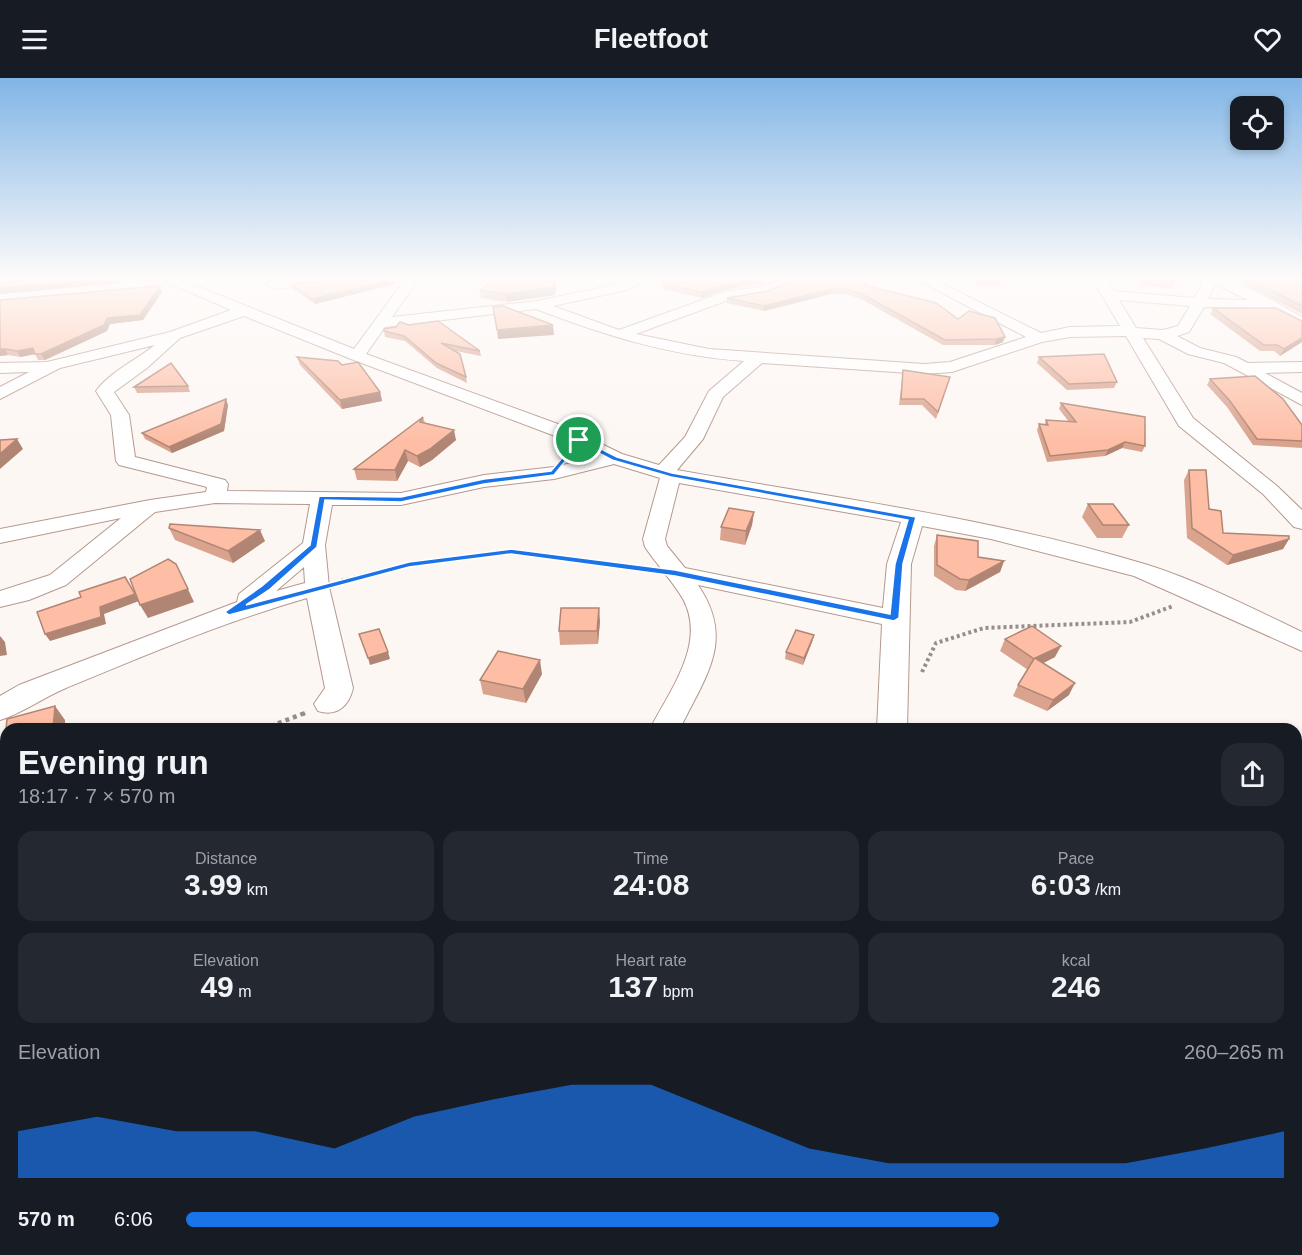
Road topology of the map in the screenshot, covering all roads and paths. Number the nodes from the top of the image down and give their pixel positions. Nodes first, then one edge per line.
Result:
1 (182, 332) edge
2 (306, 332) edge
3 (357, 332) edge
4 (374, 332) edge
5 (611, 332) edge
6 (627, 332) edge
7 (1027, 332) edge
8 (1080, 332) edge
9 (1131, 332) joint
10 (1170, 332) edge
11 (1163, 334) junction
12 (175, 335) junction
13 (619, 335) junction
14 (311, 336) junction
15 (1039, 338) junction
16 (357, 356) junction
17 (757, 358) junction
18 (54, 365) junction
19 (1302, 367) edge
20 (0, 368) edge
21 (1245, 368) junction
22 (0, 394) edge
23 (1302, 400) edge
24 (579, 440) junction
25 (615, 458) junction
26 (554, 473) junction
27 (671, 475) junction
28 (215, 497) junction
29 (322, 498) junction
30 (150, 506) junction
31 (913, 518) junction
32 (1302, 522) edge
33 (0, 536) edge
34 (314, 545) junction
35 (675, 573) junction
36 (318, 587) junction
37 (1202, 595) junction
38 (0, 599) edge
39 (229, 612) junction
40 (894, 618) junction
41 (1302, 642) edge
42 (918, 680) dead end
43 (328, 704) joint
44 (0, 710) edge
45 (279, 723) edge
46 (668, 723) edge
47 (892, 723) edge

1 - 12 street
2 - 14 street
3 - 14 street
4 - 16 street
5 - 13 street
6 - 13 street
7 - 15 street
8 - 15 street
9 - 11 street
9 - 32 street
10 - 11 street
11 - 21 street
12 - 18 street
12 - 28 street
13 - 17 street
14 - 16 street
15 - 17 street
16 - 24 street
17 - 27 street
18 - 20 street
18 - 22 street
19 - 21 street
21 - 23 street
24 - 25 street
24 - 26 street
25 - 26 street
25 - 27 street
26 - 29 street
27 - 31 street
27 - 35 street
28 - 29 street
28 - 30 street
29 - 34 street
30 - 33 street
30 - 38 street
31 - 37 street
31 - 40 street
34 - 36 street
34 - 39 street
35 - 36 path
35 - 40 street
35 - 46 street
36 - 39 street
36 - 43 street
37 - 41 street
37 - 42 path
39 - 44 street
40 - 47 street
43 - 45 path

